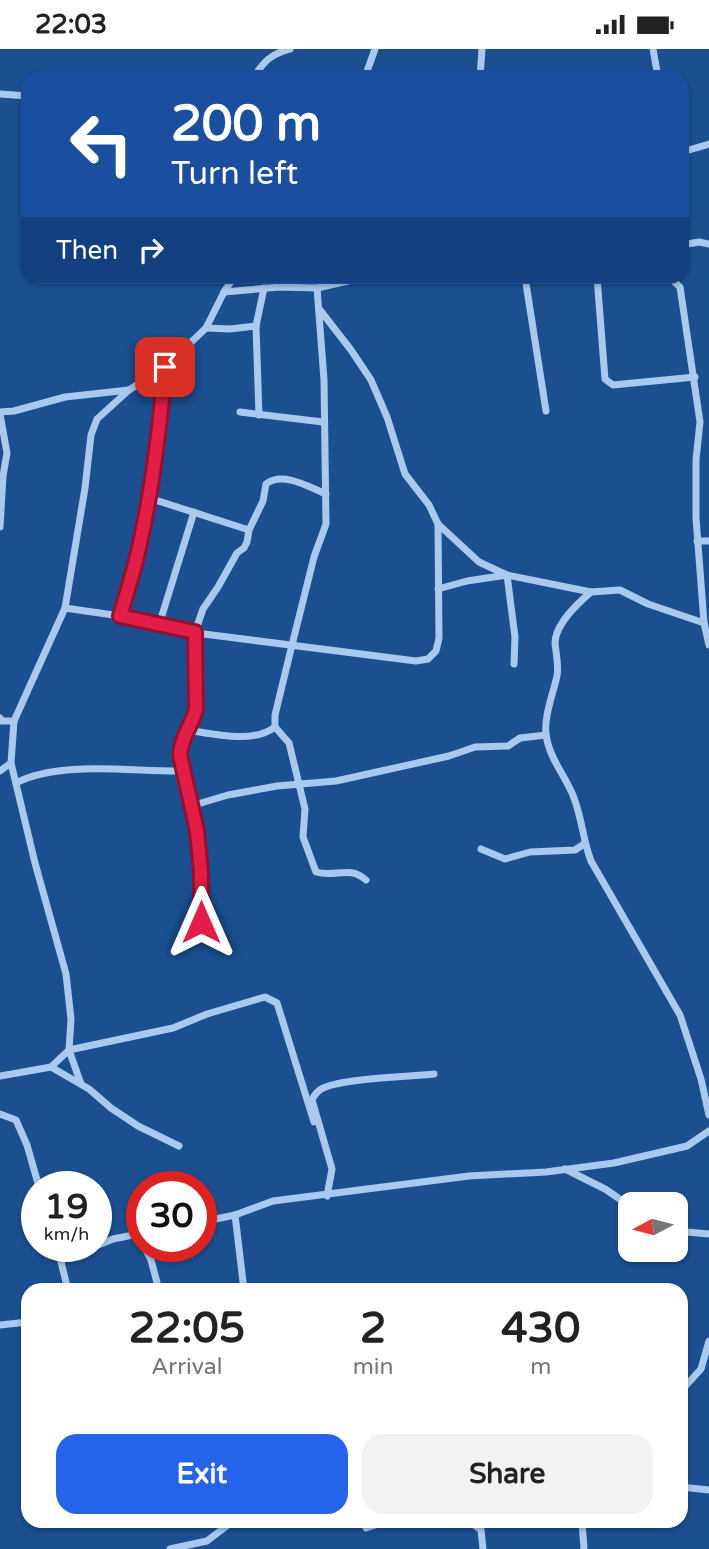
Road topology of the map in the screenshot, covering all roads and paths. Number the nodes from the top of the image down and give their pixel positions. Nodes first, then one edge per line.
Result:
1 (290, 49) edge
2 (375, 49) edge
3 (482, 49) edge
4 (653, 49) edge
5 (258, 70) edge
6 (368, 70) edge
7 (480, 70) edge
8 (657, 70) edge
9 (0, 94) edge
10 (21, 96) edge
11 (709, 145) edge
12 (689, 150) edge
13 (689, 244) edge
14 (709, 244) edge
15 (229, 284) edge
16 (335, 284) edge
17 (526, 284) edge
18 (598, 284) edge
19 (677, 284) edge
20 (264, 288) junction
21 (317, 288) junction
22 (224, 292) junction
23 (320, 310) junction
24 (256, 326) junction
25 (206, 328) junction
26 (165, 367) junction
27 (695, 377) junction
28 (129, 390) junction
29 (546, 411) dead end
30 (240, 412) dead end
31 (0, 413) edge
32 (259, 415) junction
33 (705, 421) edge
34 (323, 422) junction
35 (326, 493) junction
36 (149, 498) junction
37 (194, 512) junction
38 (438, 524) junction
39 (0, 527) edge
40 (249, 530) junction
41 (698, 541) junction
42 (709, 541) edge
43 (507, 575) junction
44 (438, 589) junction
45 (592, 592) junction
46 (65, 608) junction
47 (120, 616) junction
48 (704, 623) junction
49 (159, 625) junction
50 (195, 632) junction
51 (292, 645) junction
52 (709, 645) edge
53 (514, 664) dead end
54 (0, 718) edge
55 (14, 721) junction
56 (275, 727) junction
57 (187, 730) junction
58 (546, 735) junction
59 (11, 763) junction
60 (0, 771) edge
61 (183, 771) junction
62 (16, 783) junction
63 (300, 783) junction
64 (191, 806) junction
65 (584, 844) junction
66 (481, 849) dead end
67 (366, 880) dead end
68 (201, 922) dead end
69 (69, 1050) junction
70 (51, 1067) junction
71 (435, 1074) dead end
72 (0, 1076) edge
73 (80, 1084) junction
74 (0, 1114) edge
75 (709, 1115) edge
76 (314, 1122) dead end
77 (709, 1131) edge
78 (179, 1146) dead end
79 (565, 1169) junction
80 (34, 1171) edge
81 (327, 1196) junction
82 (618, 1198) edge
83 (235, 1215) junction
84 (217, 1219) edge
85 (688, 1232) edge
86 (709, 1234) edge
87 (62, 1262) edge
88 (152, 1262) edge
89 (67, 1283) edge
90 (157, 1283) edge
91 (243, 1283) edge
92 (21, 1323) edge
93 (0, 1325) edge
94 (709, 1341) edge
95 (688, 1383) edge
96 (688, 1488) edge
97 (709, 1490) edge
98 (224, 1528) edge
99 (478, 1528) edge
100 (582, 1528) edge
101 (172, 1549) edge
102 (483, 1549) edge
103 (584, 1549) edge

1 - 5 street
2 - 6 street
3 - 7 street
4 - 8 street
9 - 10 street
11 - 12 street
13 - 14 street
15 - 22 street
16 - 21 street
17 - 29 street
18 - 27 street
19 - 27 street
20 - 21 street
20 - 22 street
20 - 24 street
21 - 23 street
22 - 25 street
23 - 34 street
23 - 38 street
24 - 25 street
24 - 32 street
25 - 26 street
26 - 28 street
26 - 36 street
27 - 33 street
28 - 31 street
28 - 46 street
30 - 32 street
31 - 39 street
32 - 34 street
33 - 41 street
34 - 35 street
35 - 40 street
35 - 51 street
36 - 37 street
36 - 47 street
37 - 40 street
37 - 49 street
38 - 43 street
38 - 44 street
40 - 50 street
41 - 42 street
41 - 48 street
43 - 44 street
43 - 45 street
43 - 53 street
44 - 51 street
45 - 48 street
45 - 58 street
46 - 47 street
46 - 55 street
47 - 49 street
48 - 52 street
49 - 50 street
50 - 51 street
50 - 57 street
51 - 56 street
54 - 55 street
55 - 59 street
56 - 57 street
56 - 63 street
57 - 61 street
58 - 63 street
58 - 65 street
59 - 60 street
59 - 62 street
61 - 62 street
61 - 64 street
62 - 69 street
63 - 64 street
63 - 67 street
64 - 68 street
65 - 66 street
65 - 75 street
69 - 70 street
69 - 73 street
69 - 76 street
70 - 72 street
70 - 73 street
71 - 81 street
73 - 78 street
74 - 80 street
77 - 79 street
79 - 81 street
79 - 82 street
81 - 83 street
83 - 84 street
83 - 91 street
85 - 86 street
87 - 89 street
88 - 90 street
92 - 93 street
94 - 95 street
96 - 97 street
98 - 101 street
99 - 102 street
100 - 103 street

